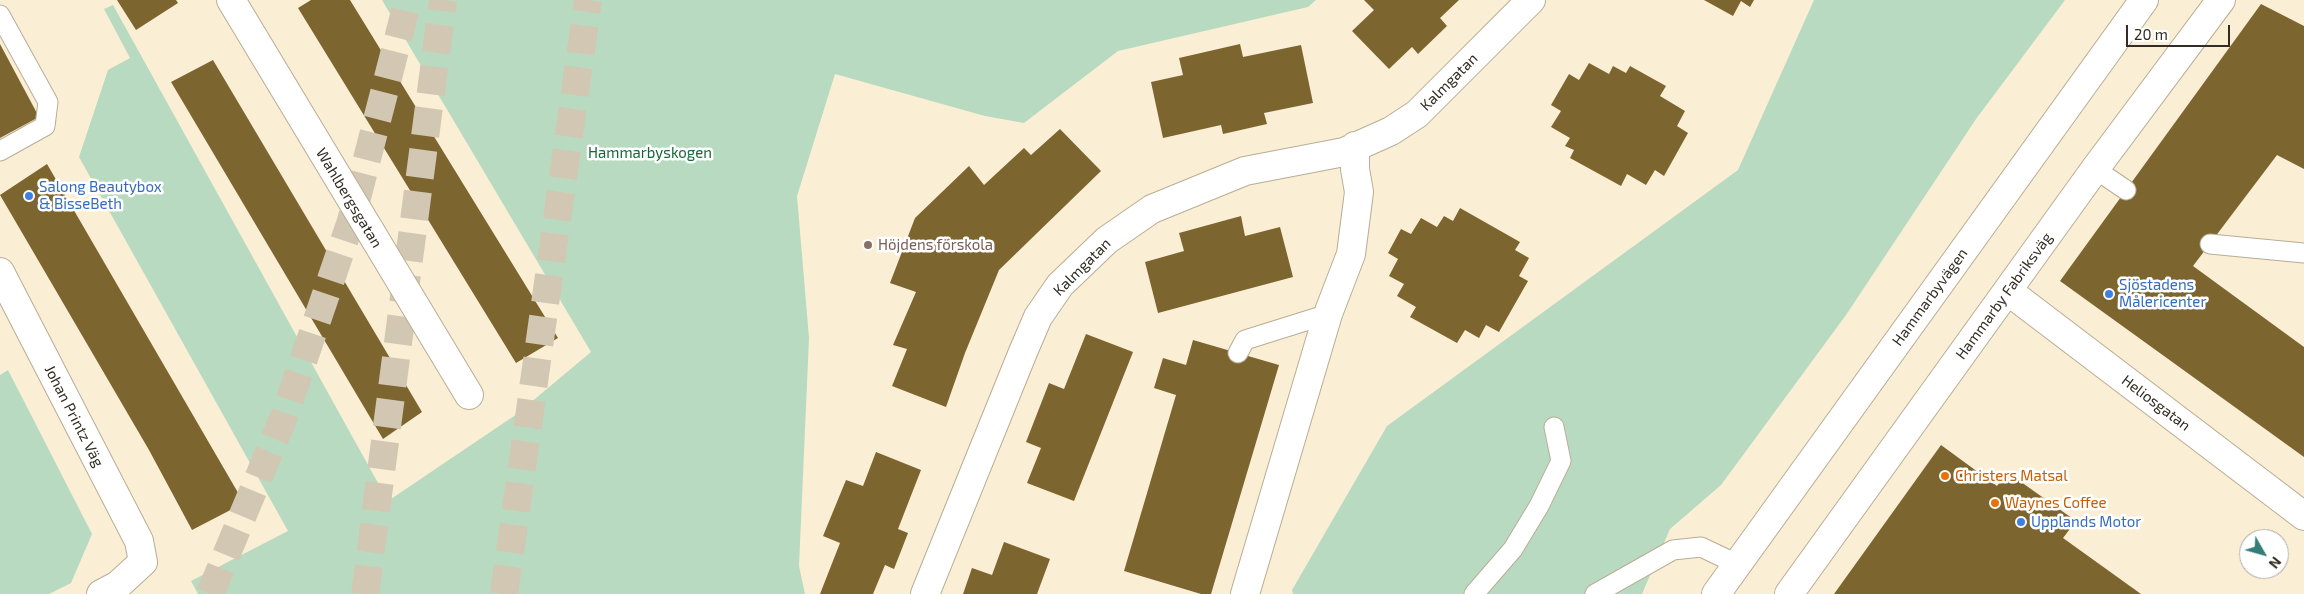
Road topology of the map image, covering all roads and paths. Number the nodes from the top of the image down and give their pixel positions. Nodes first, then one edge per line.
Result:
1 (231, 0) edge
2 (1531, 0) edge
3 (2144, 0) edge
4 (2221, 0) edge
5 (0, 16) edge
6 (1355, 146) junction
7 (0, 151) edge
8 (2095, 169) junction
9 (2126, 190) dead end
10 (2210, 244) dead end
11 (2304, 252) edge
12 (0, 272) edge
13 (2008, 291) junction
14 (1328, 314) junction
15 (1238, 353) dead end
16 (469, 395) dead end
17 (1554, 427) dead end
18 (2304, 516) edge
19 (1737, 564) junction
20 (113, 591) edge
21 (925, 594) edge
22 (1245, 594) edge
23 (1474, 594) edge
24 (1595, 594) edge
25 (1716, 594) edge
26 (1789, 594) edge

1 - 16 street, Wahlbergsgatan
2 - 6 street, Kalmgatan
3 - 19 street, Hammarbyvägen
4 - 8 street, Hammarby Fabriksväg
5 - 7 lane
6 - 14 street
6 - 21 street, Kalmgatan
8 - 9 lane
8 - 13 street, Hammarby Fabriksväg
10 - 11 lane
12 - 20 street, Johan Printz Väg
13 - 18 street, Heliosgatan
13 - 26 street, Hammarby Fabriksväg
14 - 15 lane
14 - 22 street
17 - 23 lane
19 - 24 lane
19 - 25 street, Hammarbyvägen

